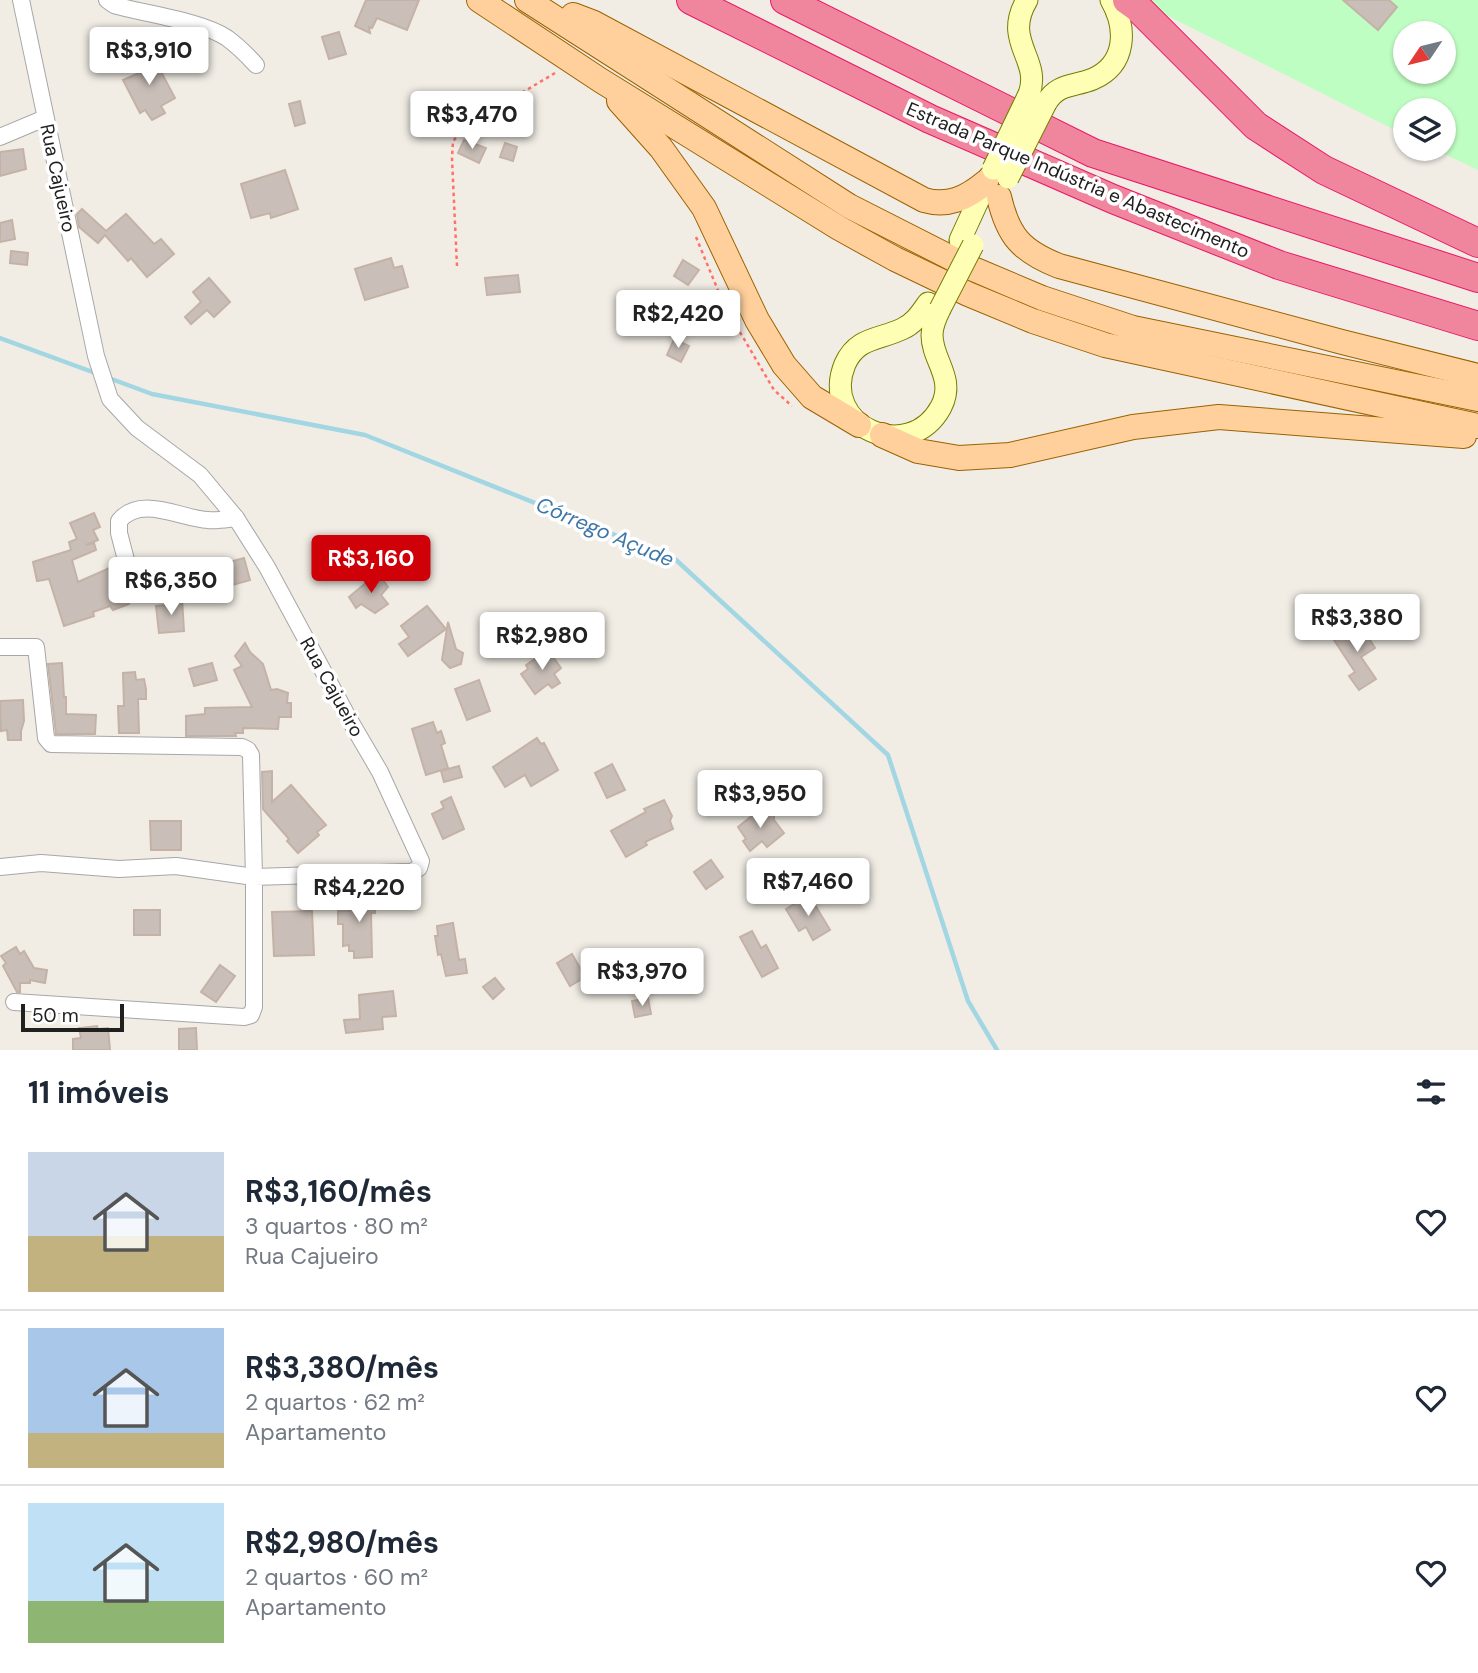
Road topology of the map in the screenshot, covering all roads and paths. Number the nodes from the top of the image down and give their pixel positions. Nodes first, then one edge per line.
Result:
1 (21, 0) edge
2 (107, 0) edge
3 (479, 0) edge
4 (527, 0) edge
5 (534, 0) edge
6 (691, 0) edge
7 (785, 0) edge
8 (1111, 0) edge
9 (1127, 0) edge
10 (1026, 1) edge
11 (571, 60) junction
12 (256, 65) dead end
13 (600, 80) junction
14 (1038, 98) junction
15 (45, 118) junction
16 (0, 137) edge
17 (996, 182) junction
18 (1478, 243) edge
19 (457, 266) dead end
20 (1478, 278) edge
21 (934, 306) junction
22 (1478, 326) edge
23 (1478, 376) edge
24 (1478, 398) edge
25 (859, 425) junction
26 (1478, 426) edge
27 (882, 435) junction
28 (1478, 436) edge
29 (236, 518) junction
30 (131, 579) dead end
31 (0, 647) edge
32 (0, 867) edge
33 (254, 877) junction
34 (13, 1002) dead end

1 - 15 street, Rua Cajueiro
2 - 12 street
3 - 11 main road
4 - 24 main road
5 - 17 main road
6 - 22 highway, Estrada Parque Indústria e Abastecimento
7 - 20 highway, Estrada Parque Indústria e Abastecimento
8 - 14 street
9 - 18 highway
10 - 14 street
11 - 13 main road
11 - 19 path
13 - 25 main road
13 - 26 main road
14 - 17 street, bridge
15 - 16 street
15 - 29 street, Rua Cajueiro
17 - 21 street
17 - 23 main road
21 - 25 street
21 - 27 street
25 - 27 street
27 - 28 main road
29 - 30 street
29 - 33 street, Rua Cajueiro
31 - 33 street
32 - 33 street
33 - 34 street

